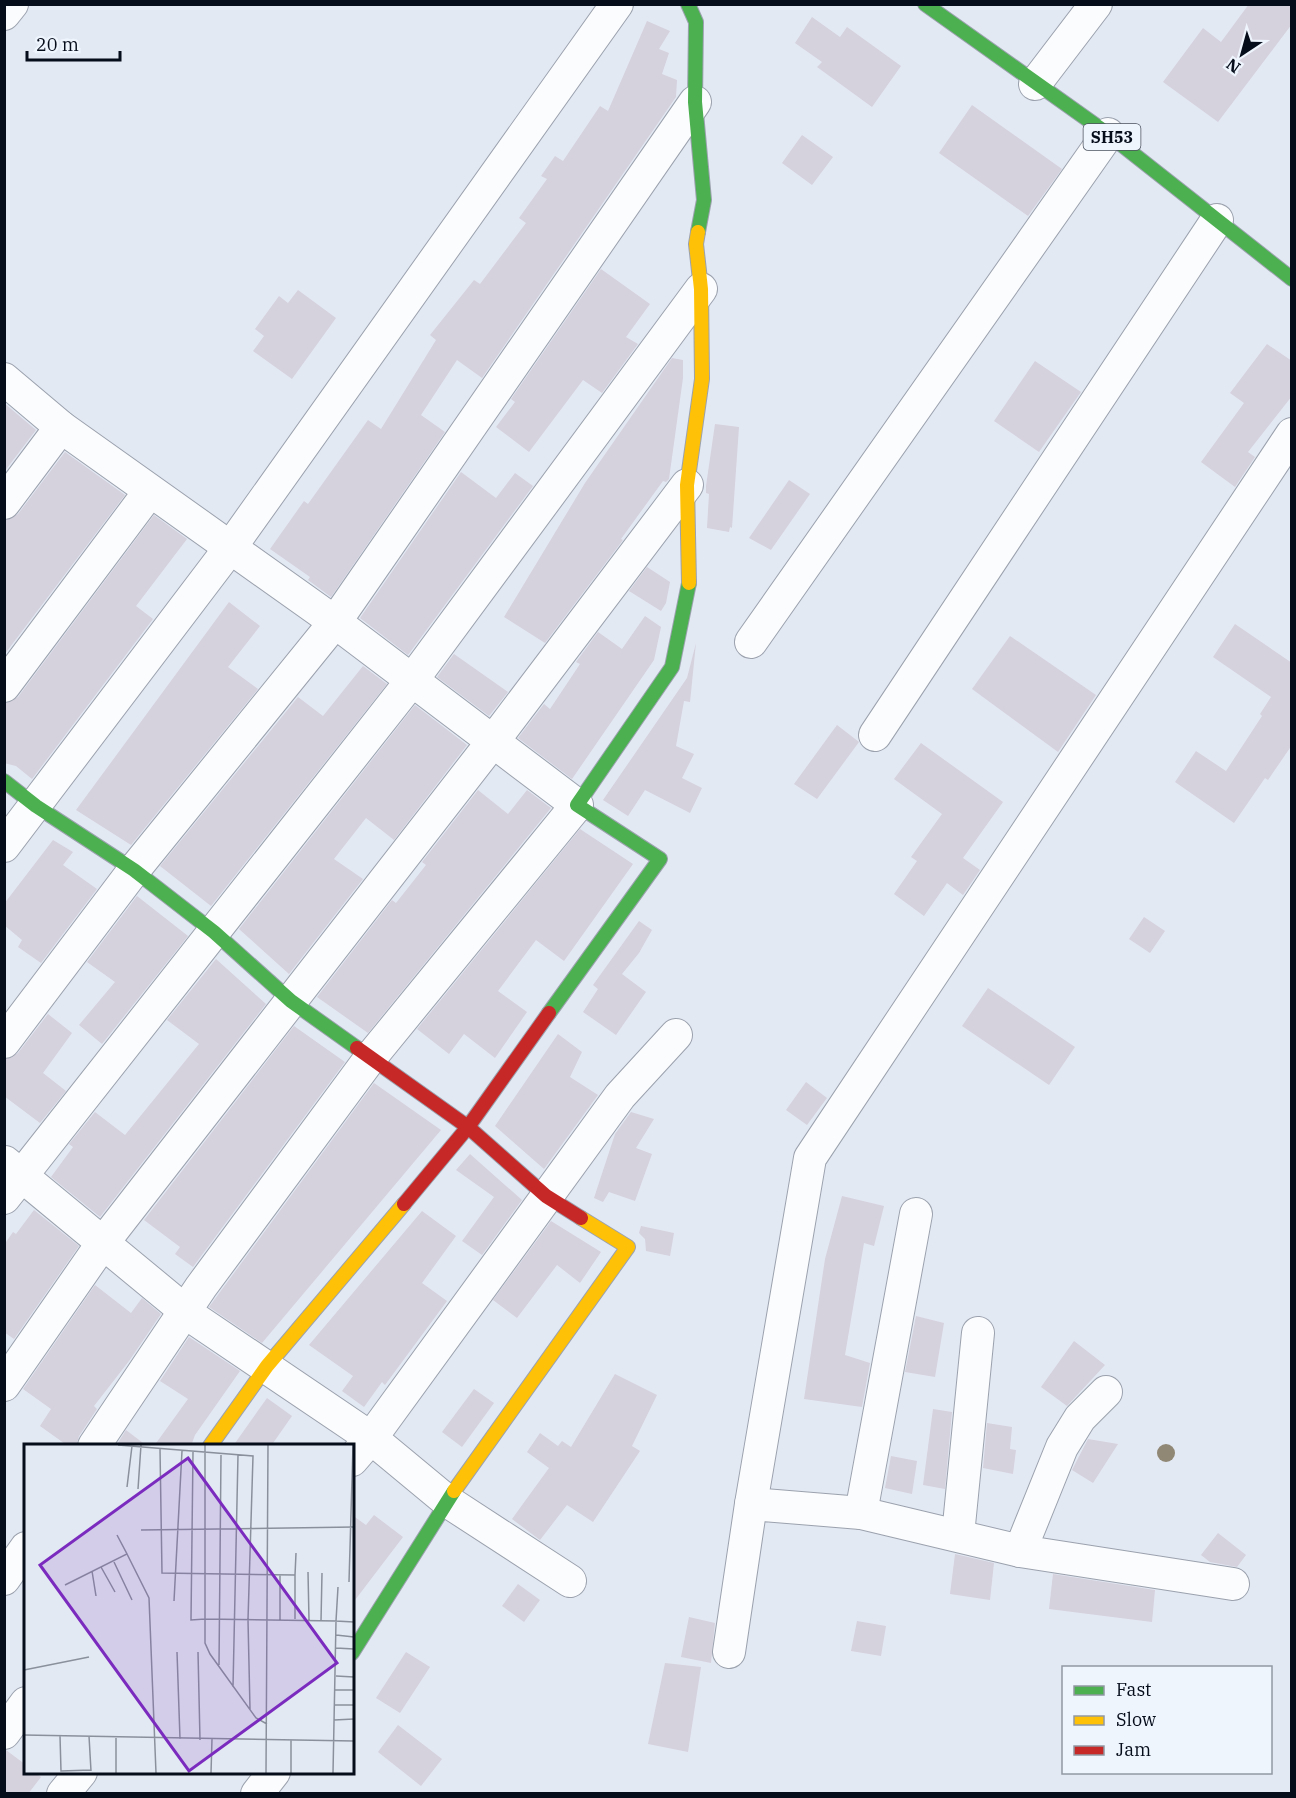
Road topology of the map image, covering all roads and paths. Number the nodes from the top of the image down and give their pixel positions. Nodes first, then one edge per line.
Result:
1 (617, 4) edge
2 (688, 4) edge
3 (925, 4) edge
4 (1096, 4) edge
5 (1035, 84) junction
6 (695, 102) junction
7 (1108, 134) junction
8 (1217, 220) junction
9 (1292, 279) edge
10 (701, 289) junction
11 (4, 379) edge
12 (61, 427) junction
13 (1292, 434) edge
14 (687, 485) junction
15 (150, 490) junction
16 (4, 503) edge
17 (230, 548) junction
18 (334, 621) junction
19 (751, 642) dead end
20 (413, 679) junction
21 (4, 686) edge
22 (875, 735) dead end
23 (494, 740) junction
24 (4, 781) edge
25 (577, 805) junction
26 (36, 806) junction
27 (4, 846) edge
28 (134, 870) junction
29 (214, 932) junction
30 (291, 1001) junction
31 (676, 1035) dead end
32 (4, 1042) edge
33 (371, 1057) junction
34 (468, 1126) junction
35 (10, 1178) edge
36 (546, 1196) junction
37 (916, 1214) dead end
38 (102, 1244) junction
39 (185, 1311) junction
40 (978, 1333) dead end
41 (267, 1366) junction
42 (4, 1385) edge
43 (1106, 1392) dead end
44 (95, 1444) edge
45 (211, 1444) edge
46 (362, 1449) edge
47 (447, 1501) junction
48 (751, 1504) junction
49 (861, 1513) junction
50 (958, 1535) junction
51 (24, 1551) edge
52 (1020, 1551) junction
53 (4, 1580) edge
54 (570, 1581) dead end
55 (1233, 1584) dead end
56 (354, 1650) edge
57 (729, 1652) dead end
58 (24, 1706) edge
59 (4, 1732) edge
60 (80, 1774) edge
61 (273, 1774) edge
62 (63, 1794) edge
63 (257, 1794) edge

1 - 17 street
2 - 6 street
3 - 5 street, SH53
4 - 5 street
5 - 7 street, SH53
6 - 10 street
6 - 18 street
7 - 8 street, SH53
7 - 19 street
8 - 9 street, SH53
8 - 22 street
10 - 14 street
10 - 20 street
11 - 12 street
12 - 15 street
12 - 16 street
13 - 48 street
14 - 23 street
14 - 25 street
15 - 17 street
15 - 21 street
17 - 18 street
17 - 26 street
18 - 20 street
18 - 28 street
20 - 23 street
20 - 29 street
23 - 25 street
23 - 30 street
24 - 26 street
25 - 33 street
25 - 34 street
26 - 27 street
26 - 28 street
28 - 29 street
28 - 32 street
29 - 30 street
29 - 35 street
30 - 33 street
30 - 38 street
31 - 36 street
33 - 34 street
33 - 39 street
34 - 36 street
34 - 41 street
35 - 38 street
36 - 46 street
36 - 47 street
37 - 49 street
38 - 39 street
38 - 42 street
39 - 41 street
39 - 44 street
40 - 50 street
41 - 45 street
41 - 46 street
43 - 52 street
46 - 47 street
47 - 54 street
47 - 56 street
48 - 49 street
48 - 57 street
49 - 50 street
50 - 52 street
51 - 53 street
52 - 55 street
58 - 59 street
60 - 62 street
61 - 63 street

